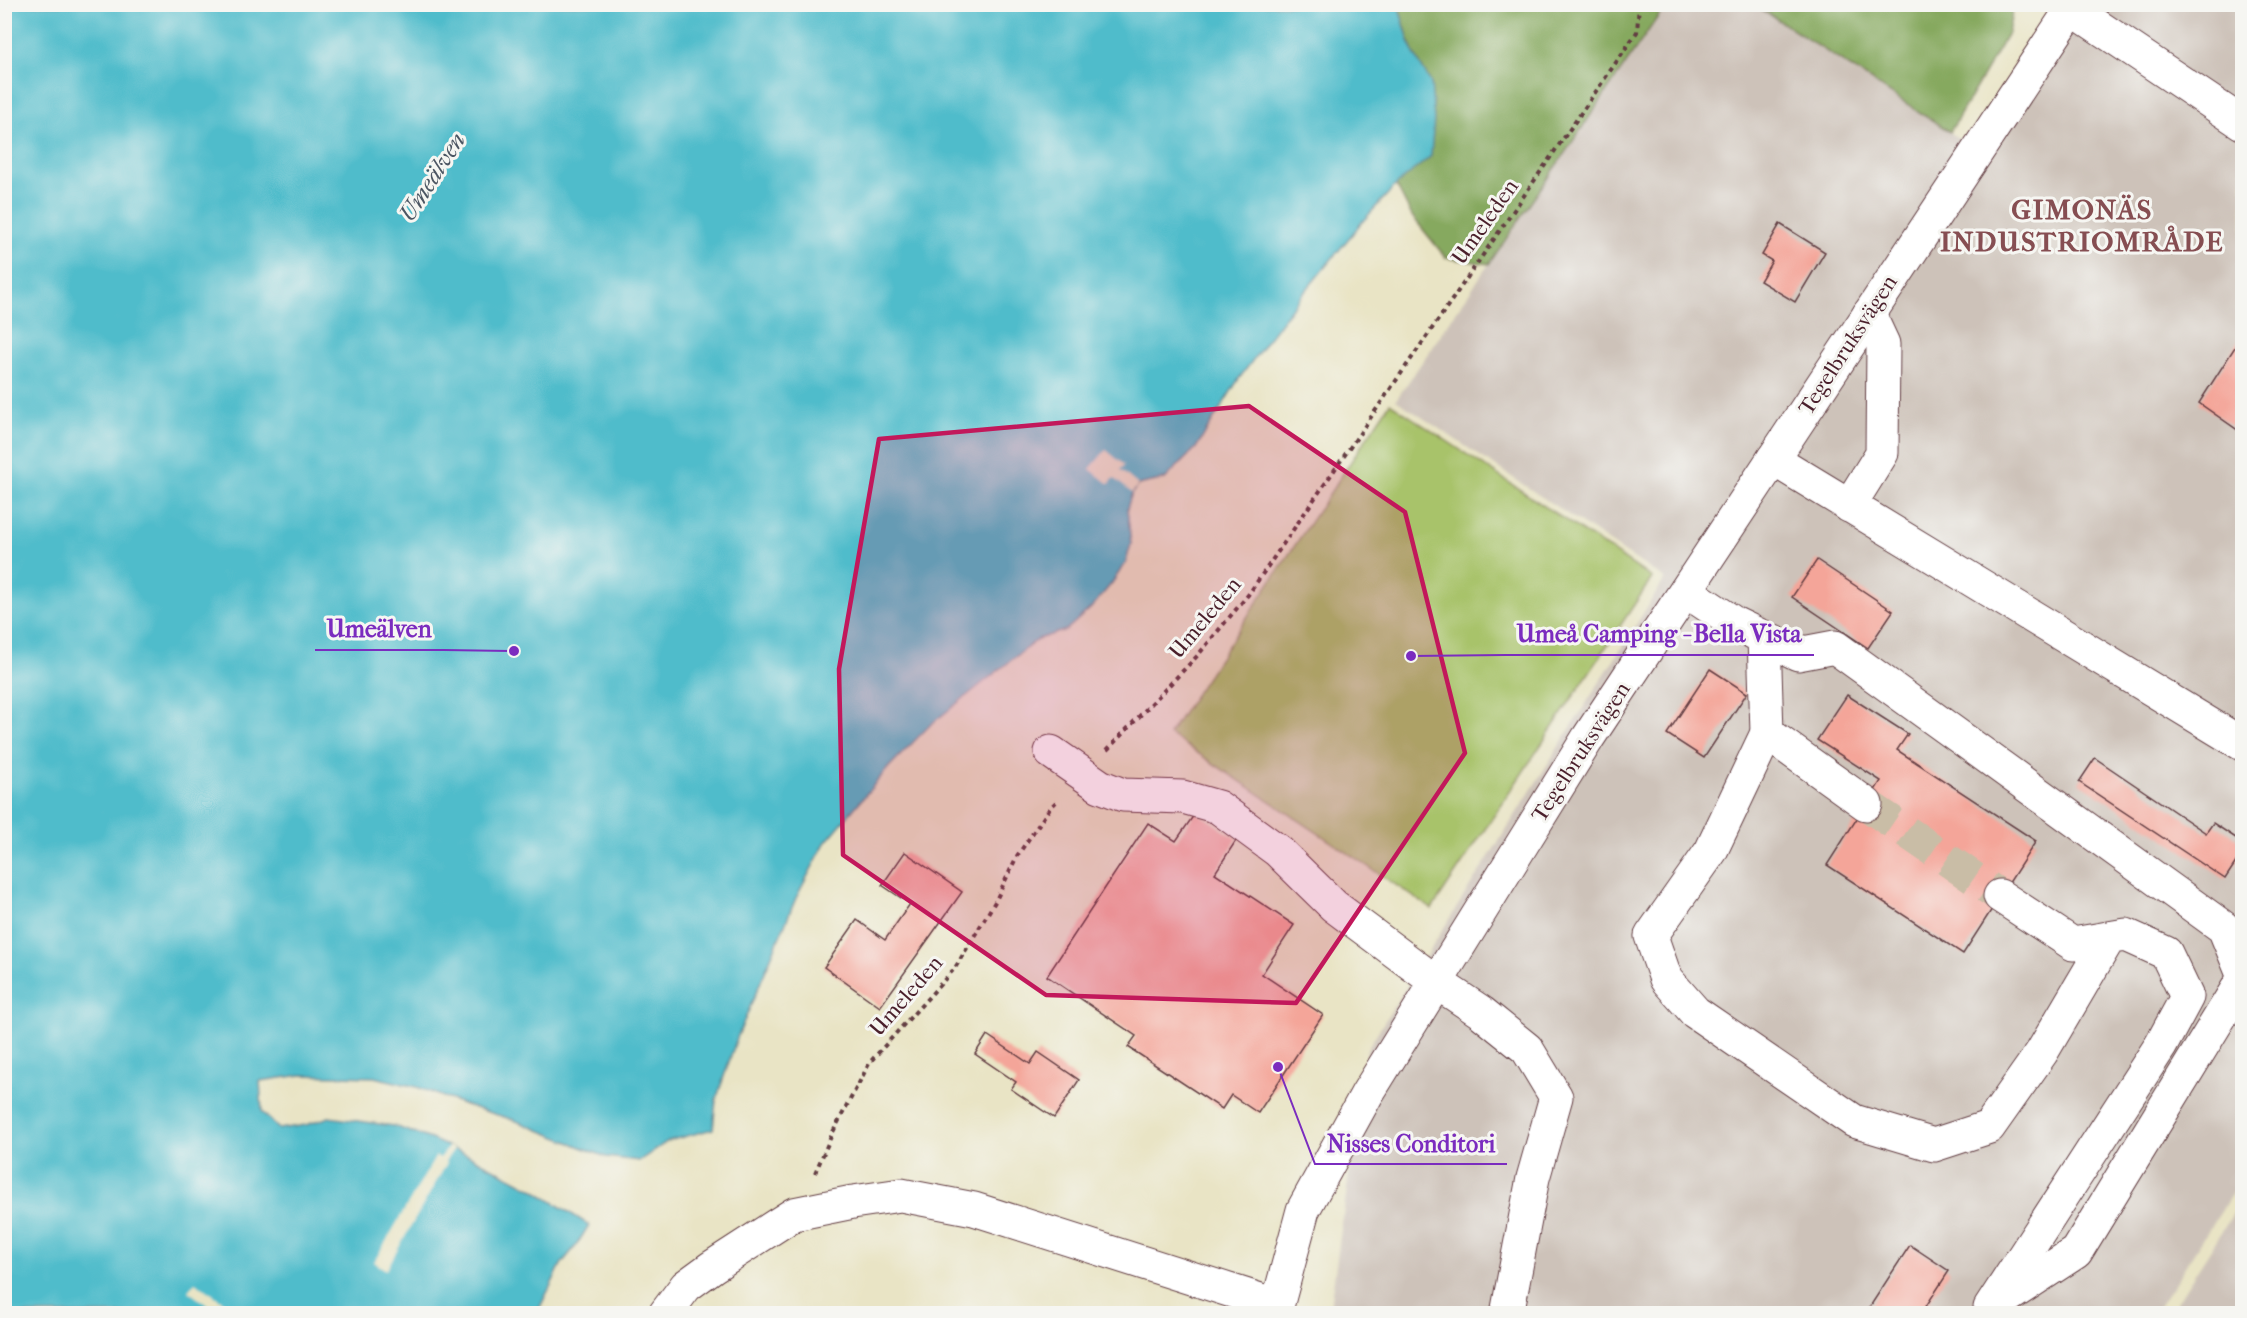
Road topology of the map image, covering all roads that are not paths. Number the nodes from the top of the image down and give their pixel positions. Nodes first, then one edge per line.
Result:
1 (2072, 6) edge
2 (2242, 123) edge
3 (1869, 314) junction
4 (1773, 459) junction
5 (1850, 506) junction
6 (1686, 591) junction
7 (1764, 637) junction
8 (1767, 733) junction
9 (2242, 744) edge
10 (1051, 752) dead end
11 (1866, 804) tunnel mouth
12 (2000, 896) tunnel mouth
13 (2109, 938) junction
14 (2242, 972) edge
15 (2242, 981) edge
16 (1436, 982) junction
17 (1276, 1309) edge
18 (1988, 1311) edge
19 (665, 1314) edge
20 (1508, 1314) edge

1 - 2 street
1 - 3 street, Tegelbruksvägen
3 - 4 street, Tegelbruksvägen
3 - 5 street
4 - 5 street
4 - 6 street, Tegelbruksvägen
5 - 9 street
6 - 7 street
6 - 16 street, Tegelbruksvägen
7 - 8 street
7 - 14 street
8 - 11 street
8 - 13 street
10 - 16 street
12 - 13 street
13 - 18 street
15 - 18 street
16 - 17 street, Tegelbruksvägen
16 - 20 street
17 - 19 street

